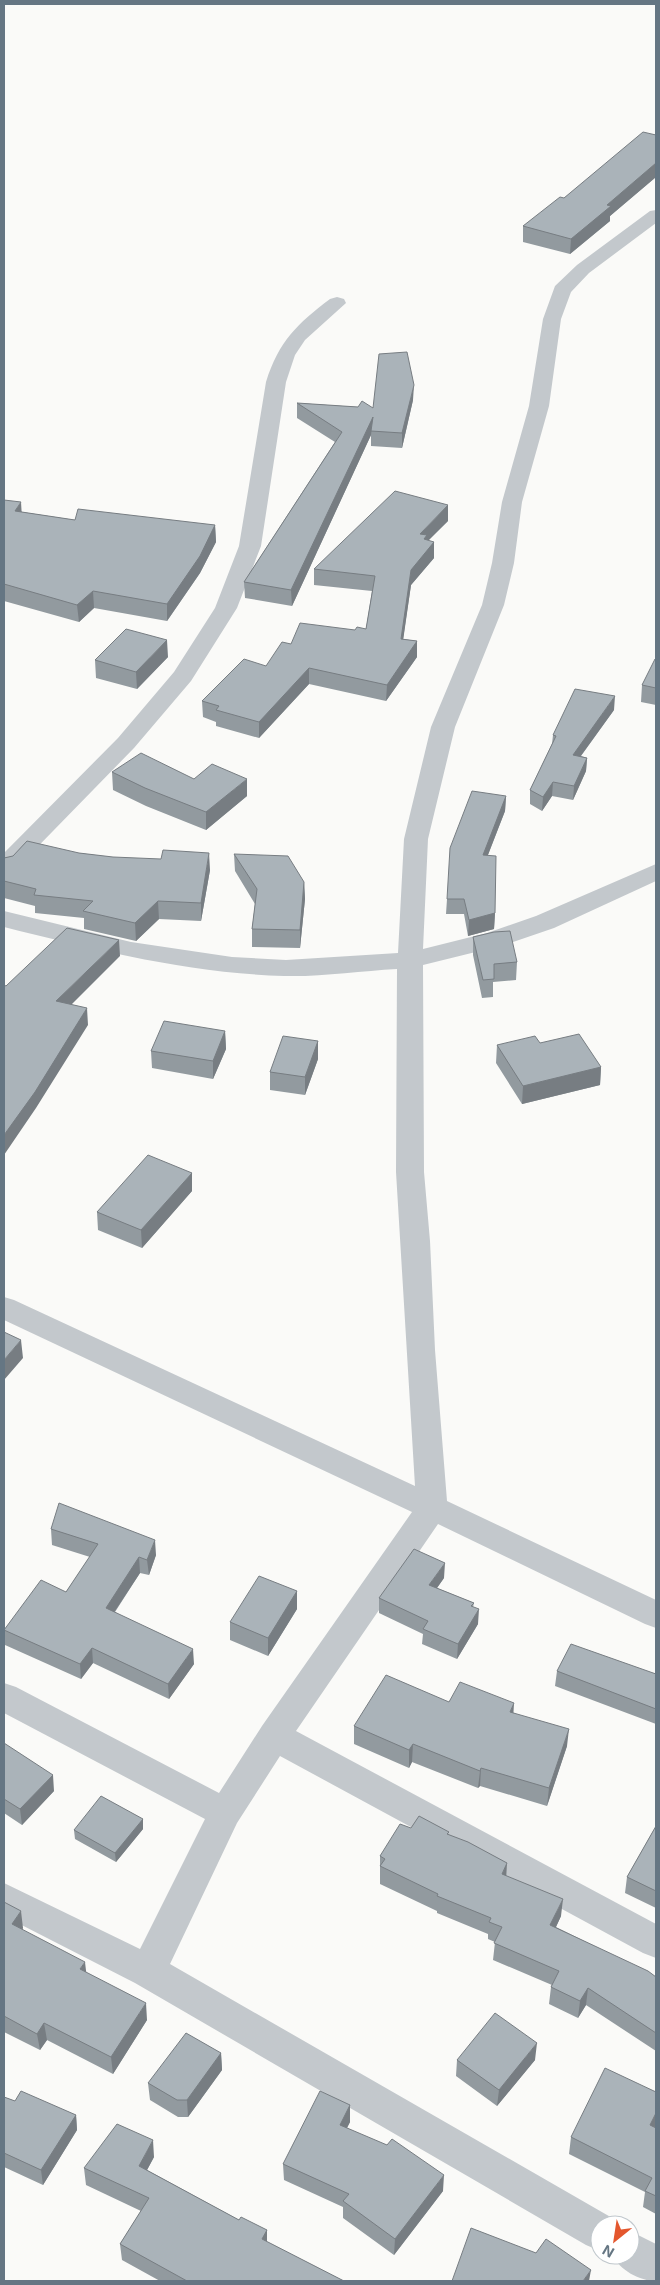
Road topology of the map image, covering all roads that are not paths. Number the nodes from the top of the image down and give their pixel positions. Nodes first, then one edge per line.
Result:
1 (656, 215) edge
2 (337, 303) dead end
3 (4, 867) edge
4 (656, 872) edge
5 (4, 919) edge
6 (410, 960) junction
7 (4, 1308) edge
8 (432, 1508) junction
9 (656, 1615) edge
10 (4, 1697) edge
11 (274, 1736) junction
12 (225, 1813) junction
13 (4, 1899) edge
14 (656, 1942) edge
15 (148, 1971) junction
16 (590, 2226) edge
17 (640, 2256) edge
18 (656, 2266) edge

1 - 6 street
2 - 3 street
4 - 6 street
5 - 6 street
6 - 8 street
7 - 8 street
8 - 9 street
8 - 11 street
10 - 12 street
11 - 12 street
11 - 14 street
12 - 15 street
13 - 15 street
15 - 16 street
17 - 18 street

